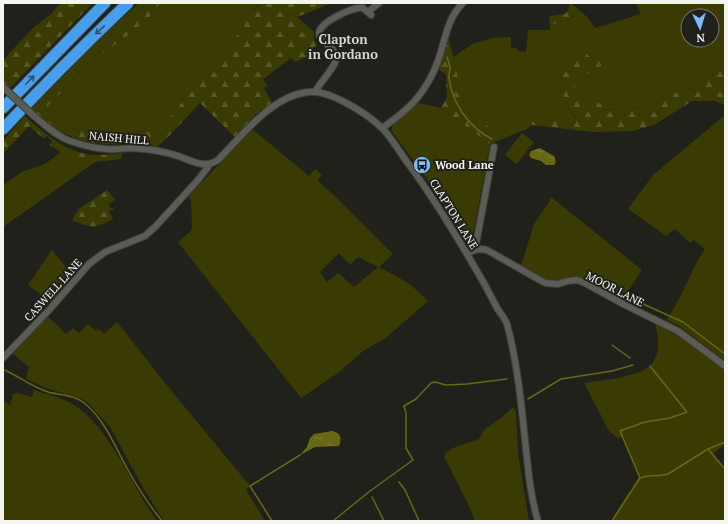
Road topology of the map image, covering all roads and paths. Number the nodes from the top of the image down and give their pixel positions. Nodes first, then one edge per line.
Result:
1 (105, 3) edge
2 (128, 3) edge
3 (379, 3) edge
4 (464, 3) edge
5 (3, 87) edge
6 (315, 92) junction
7 (3, 108) edge
8 (382, 128) junction
9 (3, 129) edge
10 (494, 147) dead end
11 (209, 164) junction
12 (470, 252) junction
13 (3, 358) edge
14 (725, 366) edge
15 (538, 521) edge

7 -> 1 highway
2 -> 9 highway
3 - 6 street
4 - 8 street
5 - 11 street, NAISH HILL, bridge
6 - 8 street, CLAPTON LANE
6 - 11 street, CLAPTON LANE
8 - 12 street, CLAPTON LANE
10 - 12 street
11 - 13 street, CASWELL LANE
12 - 14 street, MOOR LANE
12 - 15 street, CLAPTON LANE

